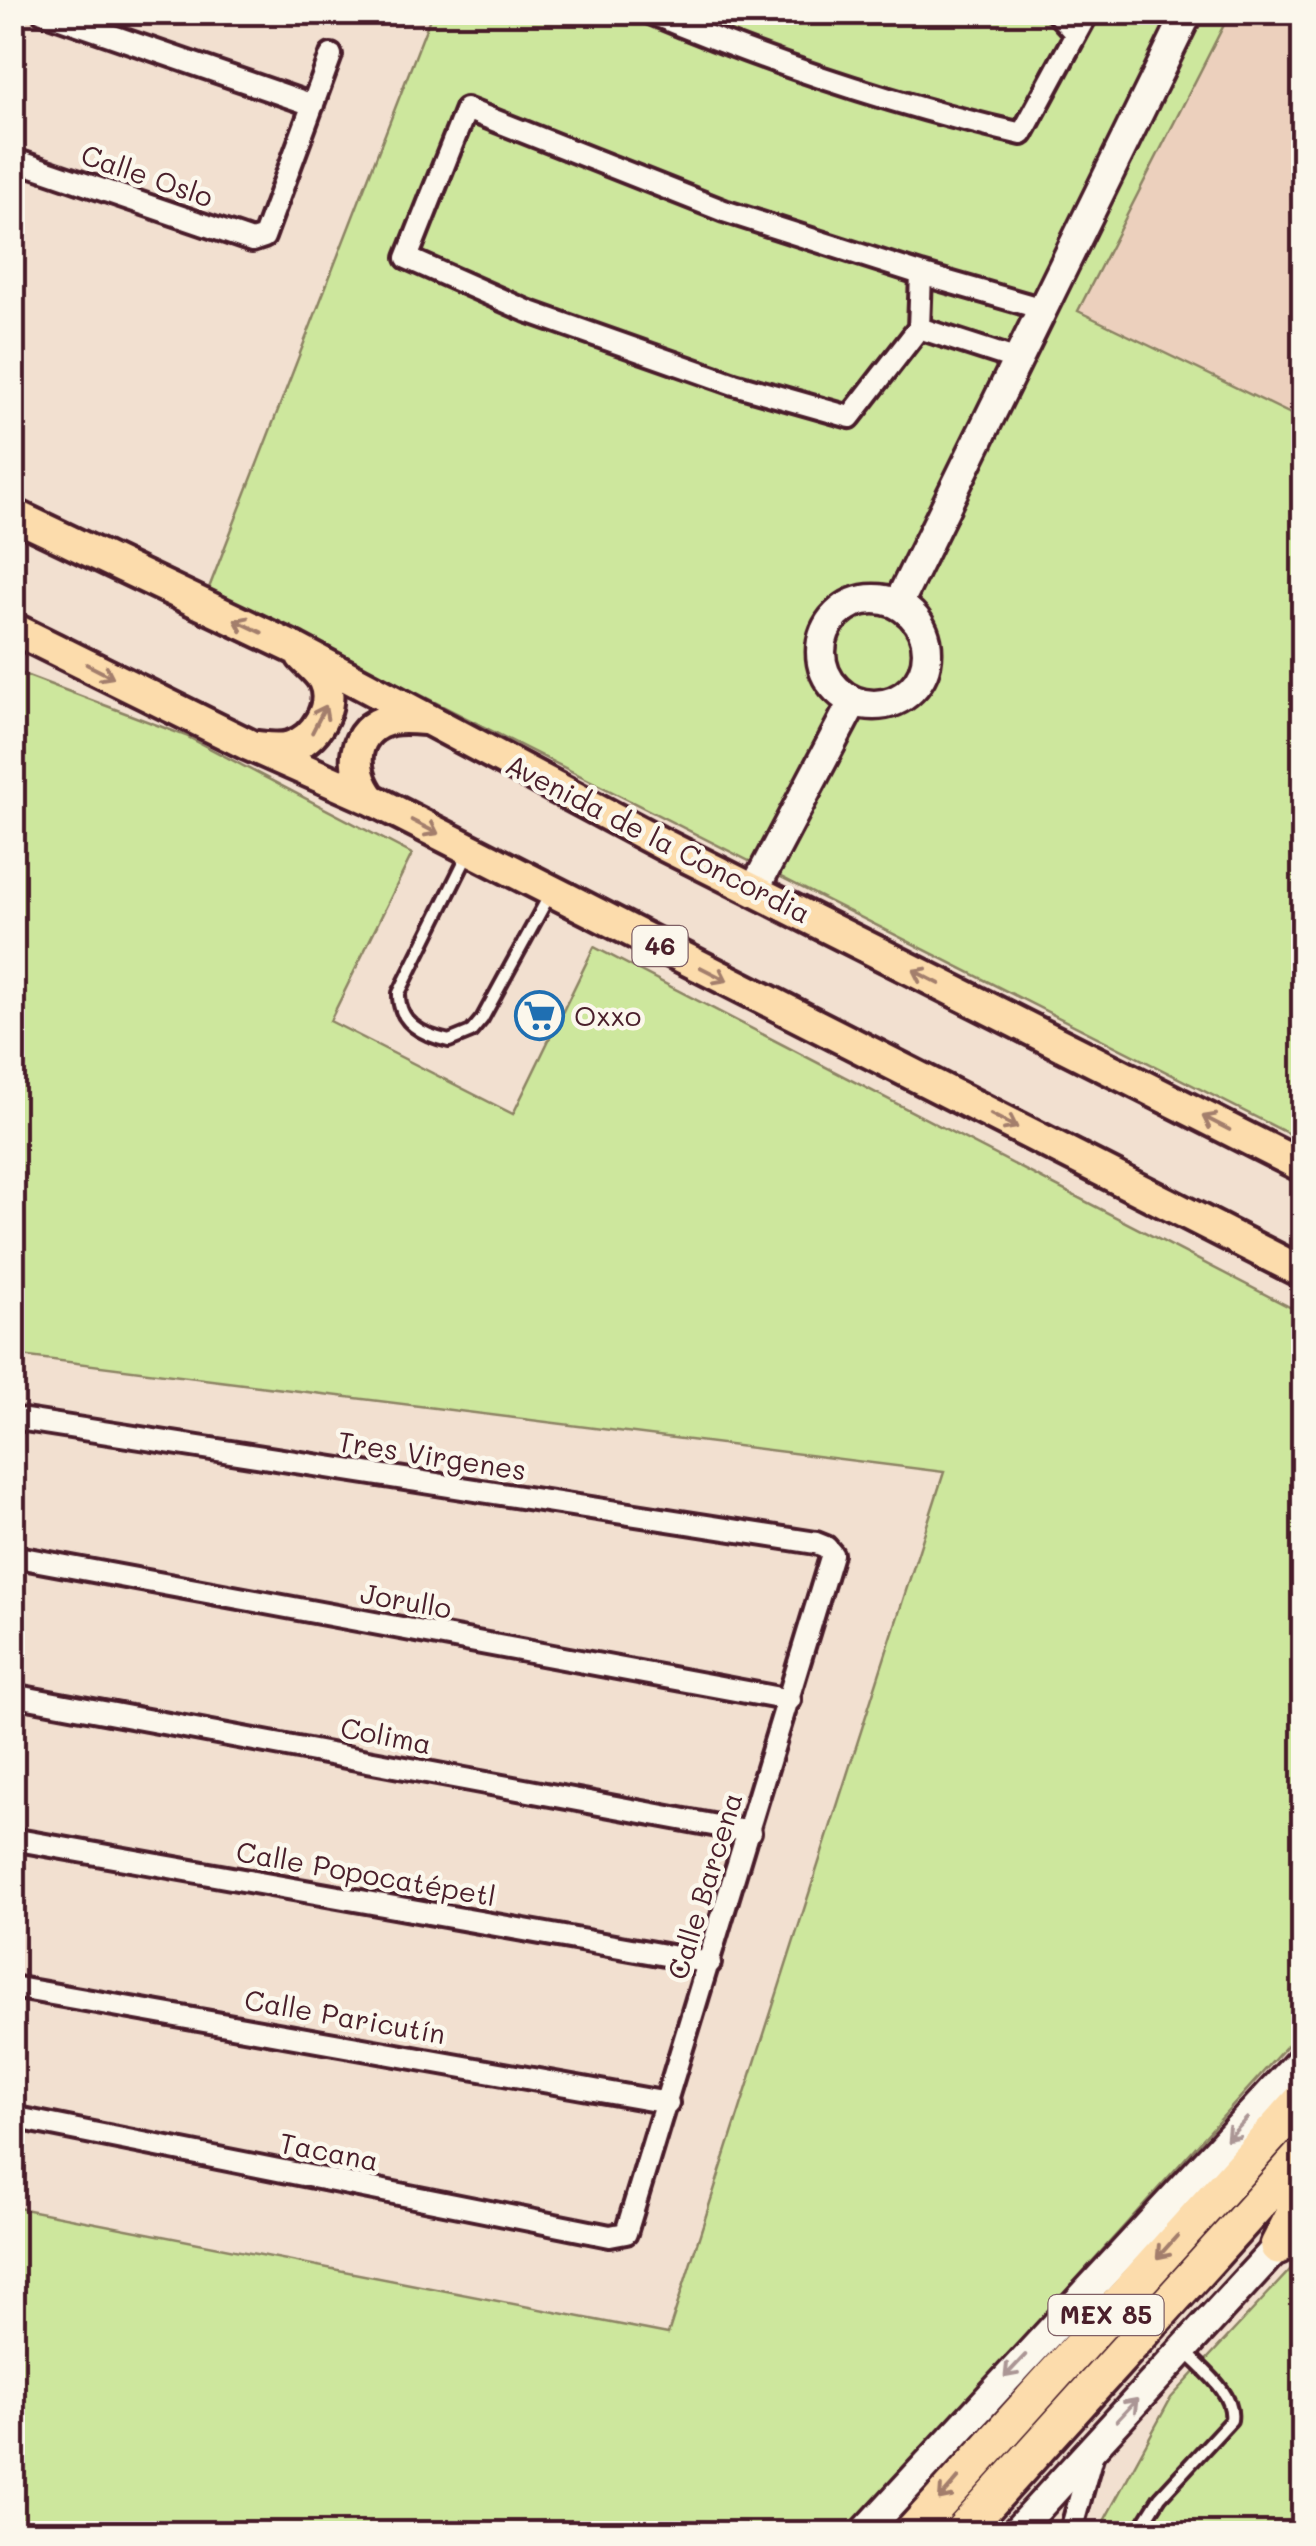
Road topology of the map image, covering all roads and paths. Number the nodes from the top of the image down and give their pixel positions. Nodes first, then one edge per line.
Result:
1 (43, 12) edge
2 (648, 12) edge
3 (1056, 12) edge
4 (1088, 12) edge
5 (1188, 12) edge
6 (1076, 34) junction
7 (331, 55) dead end
8 (313, 106) junction
9 (12, 159) edge
10 (921, 274) junction
11 (1043, 309) junction
12 (919, 328) junction
13 (1018, 360) junction
14 (12, 514) edge
15 (898, 604) junction
16 (22, 635) edge
17 (296, 648) junction
18 (853, 702) junction
19 (428, 719) junction
20 (249, 746) junction
21 (370, 799) junction
22 (470, 850) junction
23 (754, 890) junction
24 (552, 891) junction
25 (1304, 1167) edge
26 (1304, 1273) edge
27 (12, 1418) edge
28 (12, 1556) edge
29 (832, 1562) joint
30 (12, 1695) edge
31 (790, 1700) junction
32 (750, 1832) junction
33 (12, 1839) edge
34 (710, 1963) junction
35 (12, 1986) edge
36 (1304, 2058) edge
37 (1304, 2098) edge
38 (668, 2102) junction
39 (12, 2117) edge
40 (1304, 2153) edge
41 (1304, 2195) edge
42 (1304, 2218) edge
43 (630, 2226) joint
44 (1278, 2246) junction
45 (1183, 2350) junction
46 (1096, 2444) junction
47 (862, 2534) edge
48 (911, 2534) edge
49 (960, 2534) edge
50 (1014, 2534) edge
51 (1070, 2534) edge
52 (1136, 2534) edge

1 - 8 street
2 - 6 street
3 - 6 street
4 - 6 street
5 - 11 street
7 - 8 street
8 - 9 street, Calle Oslo
10 - 11 street
10 - 12 street
10 - 12 street
11 - 13 street
12 - 13 street
13 - 15 street
17 -> 14 main road, Avenida de la Concordia
15 - 18 street
15 - 18 street
16 -> 20 main road, 46
17 - 19 main road, Avenida de la Concordia
20 -> 17 main road
18 - 23 street
19 - 21 main road
19 - 23 main road, Avenida de la Concordia
20 - 21 main road, 46
21 -> 22 main road, 46
22 - 24 main road, 46
22 - 24 lane
25 -> 23 main road, Avenida de la Concordia
24 -> 26 main road, 46
27 - 29 street, Tres Virgenes
28 - 31 street, Jorullo
29 - 31 street, Calle Barcena
30 - 32 street, Colima
31 - 32 street, Calle Barcena
32 - 34 street, Calle Barcena
33 - 34 street, Calle Popocatépetl
34 - 38 street, Calle Barcena
35 - 38 street, Calle Paricutín
36 -> 47 street
37 -> 48 highway, MEX 85
38 - 43 street, Calle Barcena
39 - 43 street, Tacana
40 - 49 highway, MEX 85
41 - 44 highway
42 - 44 street
44 - 45 street
46 -> 45 street
45 - 52 lane
46 - 50 street
46 - 51 street

